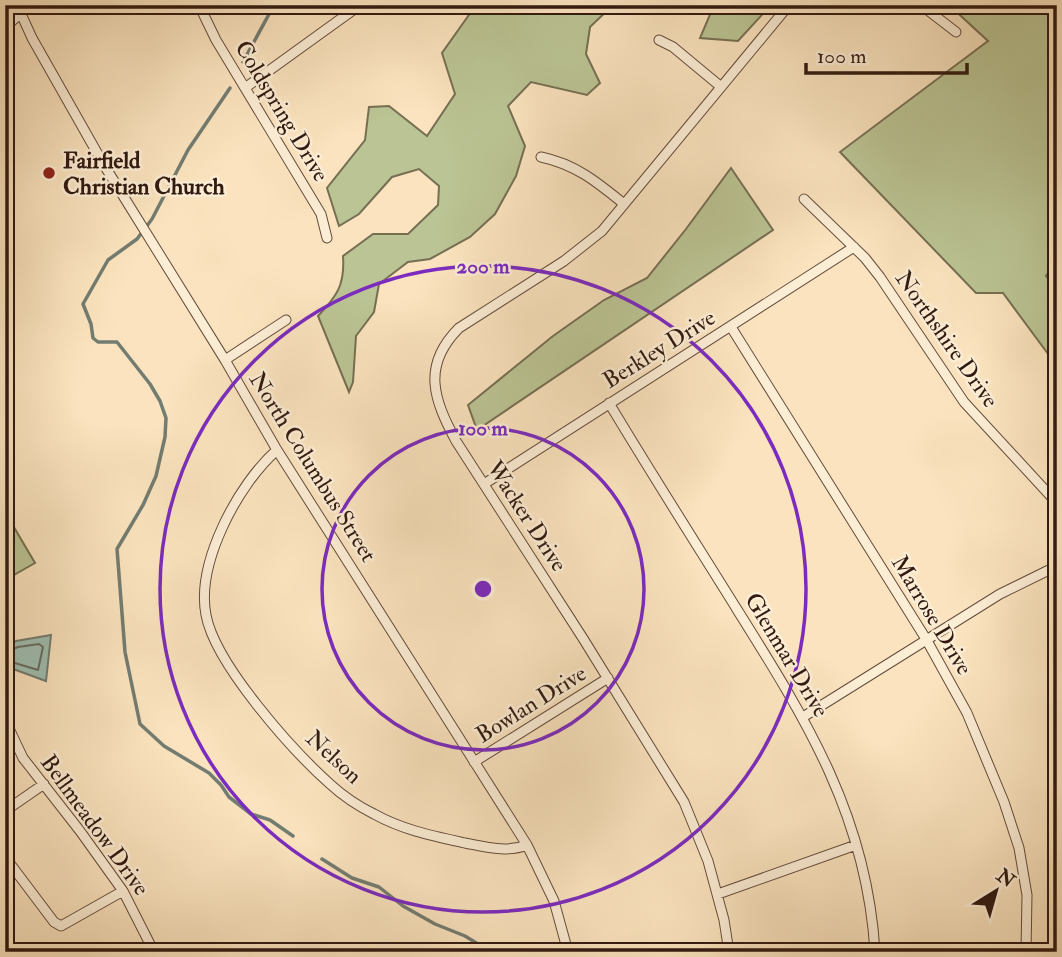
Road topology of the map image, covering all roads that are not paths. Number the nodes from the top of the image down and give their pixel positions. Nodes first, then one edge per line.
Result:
1 (30, 5) edge
2 (199, 5) edge
3 (360, 5) edge
4 (789, 5) edge
5 (921, 5) edge
6 (19, 9) edge
7 (5, 27) edge
8 (956, 32) dead end
9 (659, 40) dead end
10 (720, 86) junction
11 (245, 88) junction
12 (541, 157) dead end
13 (804, 199) dead end
14 (624, 204) junction
15 (327, 238) dead end
16 (854, 247) junction
17 (285, 320) dead end
18 (731, 327) junction
19 (225, 360) junction
20 (609, 403) junction
21 (277, 450) junction
22 (484, 484) junction
23 (1057, 502) edge
24 (1057, 566) edge
25 (926, 639) junction
26 (608, 678) junction
27 (803, 717) junction
28 (5, 720) edge
29 (474, 762) junction
30 (44, 784) junction
31 (5, 811) edge
32 (527, 845) junction
33 (856, 845) junction
34 (5, 857) edge
35 (123, 891) junction
36 (718, 894) junction
37 (154, 952) edge
38 (568, 952) edge
39 (729, 952) edge
40 (875, 952) edge
41 (1026, 952) edge

1 - 6 street
2 - 11 street, Coldspring Drive
3 - 11 street
4 - 10 street, Wacker Drive
5 - 8 street
6 - 7 street
6 - 19 street, North Columbus Street
9 - 10 street
10 - 14 street, Wacker Drive
11 - 15 street, Coldspring Drive
12 - 14 street
13 - 16 street, Northshire Drive
14 - 22 street, Wacker Drive
16 - 18 street, Berkley Drive
16 - 23 street, Northshire Drive
17 - 19 street
18 - 20 street, Berkley Drive
18 - 25 street, Marrose Drive
19 - 21 street, North Columbus Street
20 - 22 street, Berkley Drive
20 - 27 street, Glenmar Drive
21 - 29 street, North Columbus Street
21 - 32 street, Nelson
22 - 26 street, Wacker Drive
24 - 25 street
25 - 27 street
25 - 41 street, Marrose Drive
26 - 29 street, Bowlan Drive
26 - 36 street, Wacker Drive
27 - 33 street, Glenmar Drive
28 - 30 street, Bellmeadow Drive
29 - 32 street, North Columbus Street
30 - 31 street
30 - 35 street, Bellmeadow Drive
32 - 38 street, North Columbus Street
33 - 36 street
33 - 40 street, Glenmar Drive
34 - 35 street
35 - 37 street, Bellmeadow Drive
36 - 39 street, Wacker Drive

